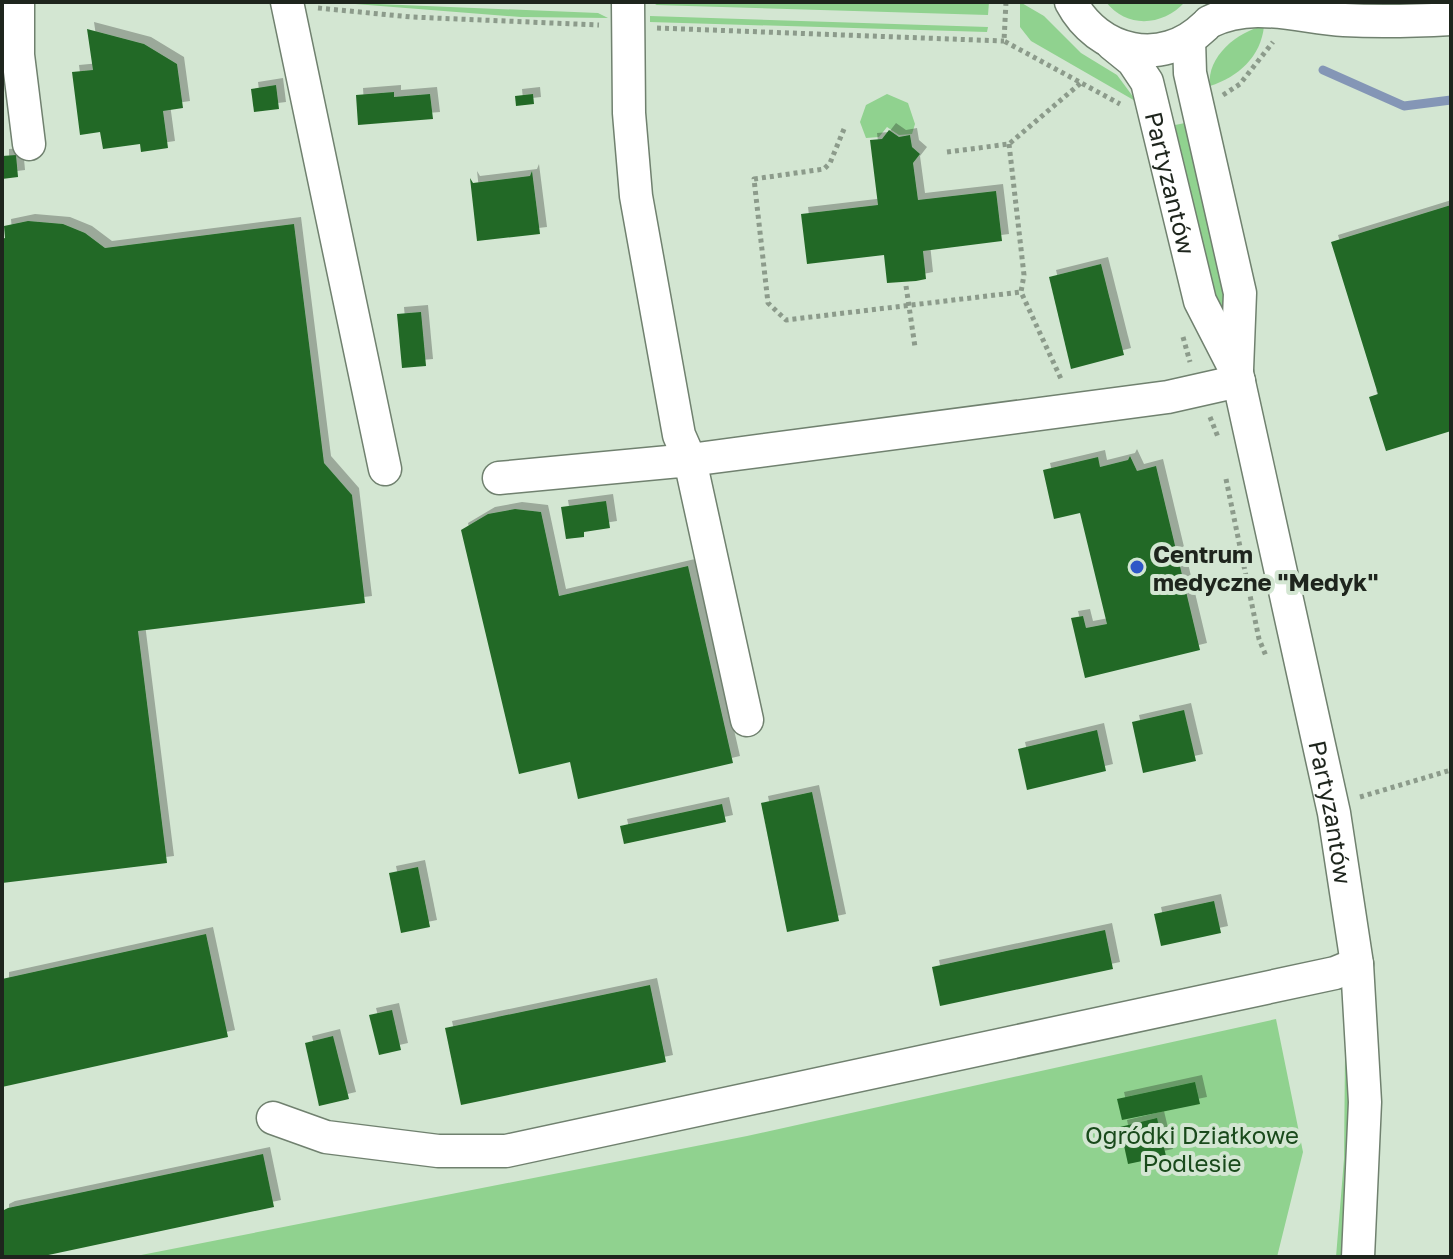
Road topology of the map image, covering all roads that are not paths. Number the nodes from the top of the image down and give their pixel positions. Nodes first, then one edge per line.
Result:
1 (18, 2) edge
2 (287, 2) edge
3 (628, 2) edge
4 (1071, 2) edge
5 (1451, 19) edge
6 (1206, 21) edge
7 (1112, 44) junction
8 (29, 144) dead end
9 (1238, 377) junction
10 (690, 460) junction
11 (385, 469) dead end
12 (499, 478) dead end
13 (747, 720) dead end
14 (1357, 964) junction
15 (273, 1118) dead end
16 (1358, 1257) edge

1 - 8 street
2 - 11 street
3 - 10 street
4 - 7 street, Partyzantów
5 - 6 street
6 - 7 street
6 - 9 street, Partyzantów
7 - 9 street, Partyzantów
9 - 10 street
9 - 14 street, Partyzantów
10 - 12 street
10 - 13 street
14 - 15 street
14 - 16 street, Partyzantów

